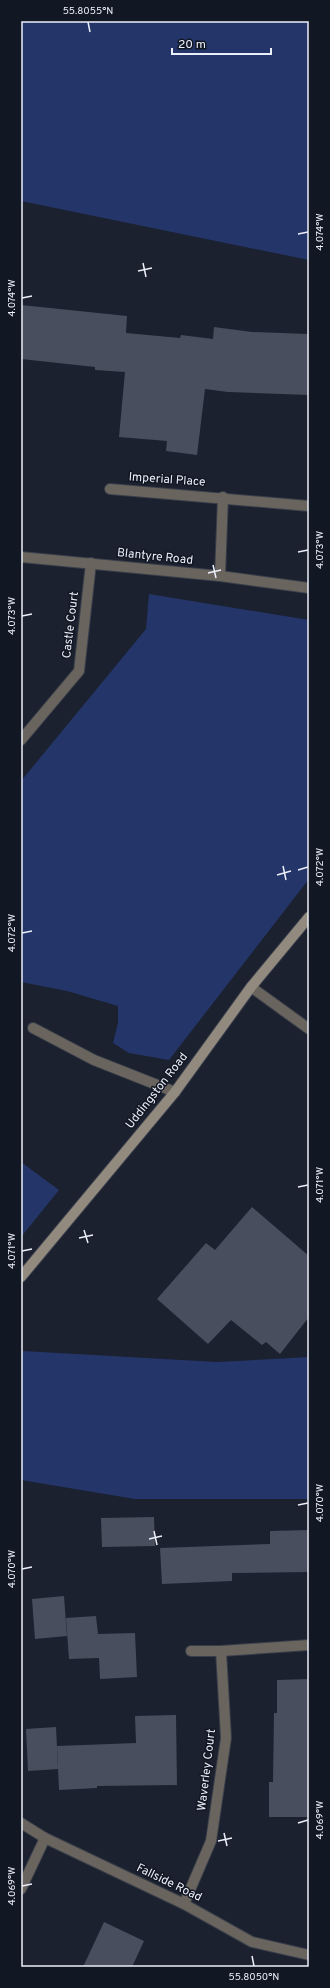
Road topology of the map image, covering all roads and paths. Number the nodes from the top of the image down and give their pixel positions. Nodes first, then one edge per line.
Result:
1 (110, 488) dead end
2 (223, 497) junction
3 (309, 506) edge
4 (21, 557) edge
5 (91, 563) junction
6 (220, 576) junction
7 (309, 588) edge
8 (21, 740) edge
9 (309, 917) edge
10 (251, 987) junction
11 (33, 1028) dead end
12 (309, 1029) edge
13 (175, 1092) junction
14 (21, 1277) edge
15 (309, 1645) edge
16 (191, 1651) dead end
17 (221, 1651) junction
18 (21, 1823) edge
19 (45, 1838) junction
20 (21, 1889) edge
21 (184, 1904) junction
22 (309, 1955) edge

1 - 2 street, Imperial Place
2 - 3 street, Imperial Place
2 - 6 street
4 - 5 street, Blantyre Road
5 - 6 street, Blantyre Road
5 - 8 street, Castle Court
6 - 7 street, Blantyre Road
9 - 10 main road, Uddingston Road
10 - 12 street
10 - 13 main road, Uddingston Road
11 - 13 street
13 - 14 main road, Uddingston Road
15 - 17 street
16 - 17 street
17 - 21 street, Waverley Court
18 - 19 street, Fallside Road
19 - 20 street
19 - 21 street, Fallside Road
21 - 22 street, Fallside Road

